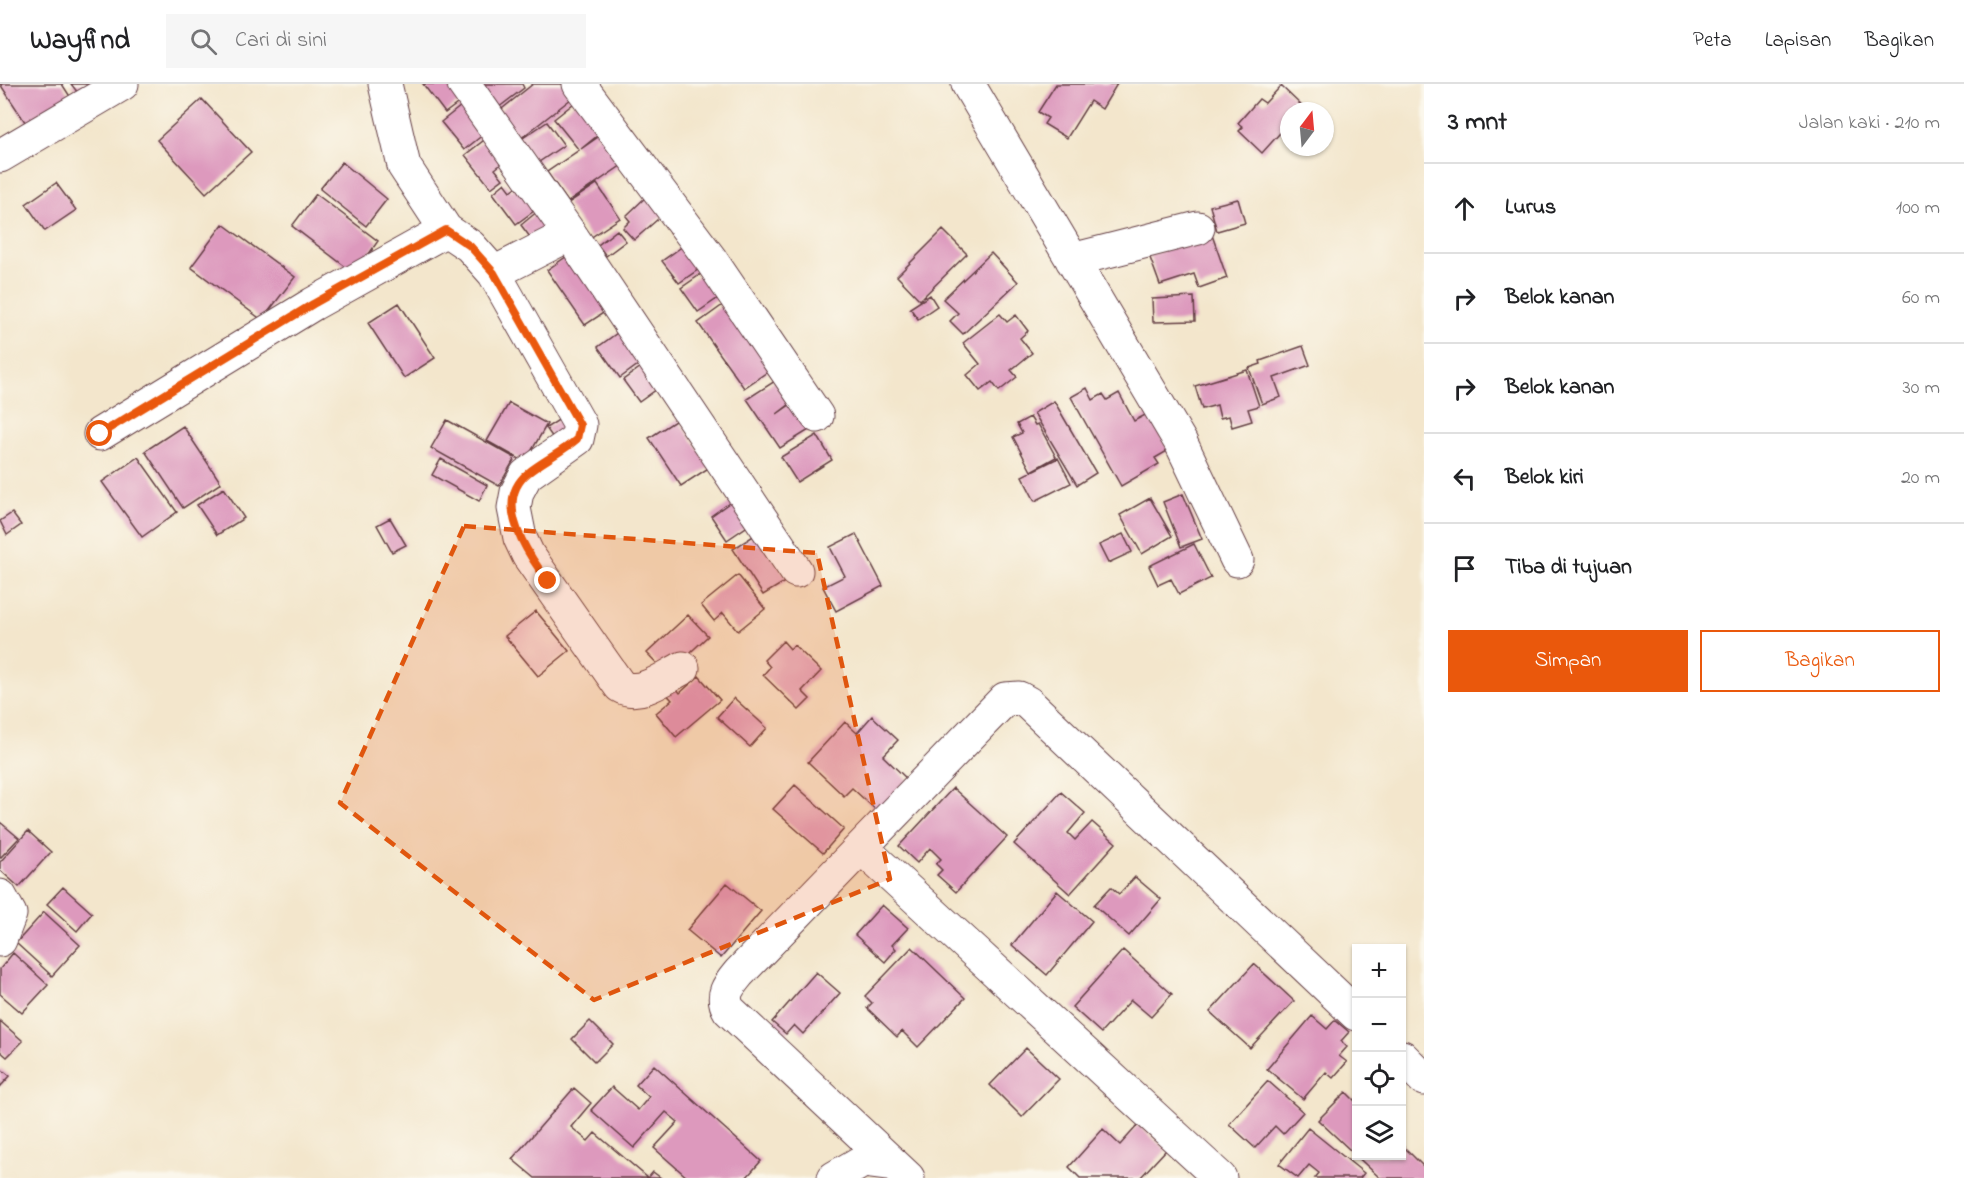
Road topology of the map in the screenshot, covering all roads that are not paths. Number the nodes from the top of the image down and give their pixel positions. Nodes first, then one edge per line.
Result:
1 (122, 84) edge
2 (385, 84) edge
3 (464, 84) edge
4 (579, 84) edge
5 (968, 84) edge
6 (0, 156) edge
7 (1198, 228) dead end
8 (446, 230) junction
9 (570, 234) junction
10 (1072, 260) junction
11 (494, 273) junction
12 (817, 416) dead end
13 (100, 434) dead end
14 (1237, 560) dead end
15 (795, 571) dead end
16 (683, 668) dead end
17 (863, 849) junction
18 (0, 896) edge
19 (0, 940) edge
20 (1352, 1010) edge
21 (1406, 1062) edge
22 (1424, 1078) edge
23 (901, 1172) edge
24 (834, 1178) edge
25 (1220, 1178) edge

1 - 6 street
2 - 8 street
3 - 9 street
4 - 12 street
5 - 10 street
7 - 10 street
8 - 11 street
8 - 13 street
9 - 11 street
9 - 15 street
10 - 14 street
11 - 16 street
17 - 20 street
17 - 23 street
17 - 25 street
18 - 19 street
21 - 22 street
23 - 24 street

